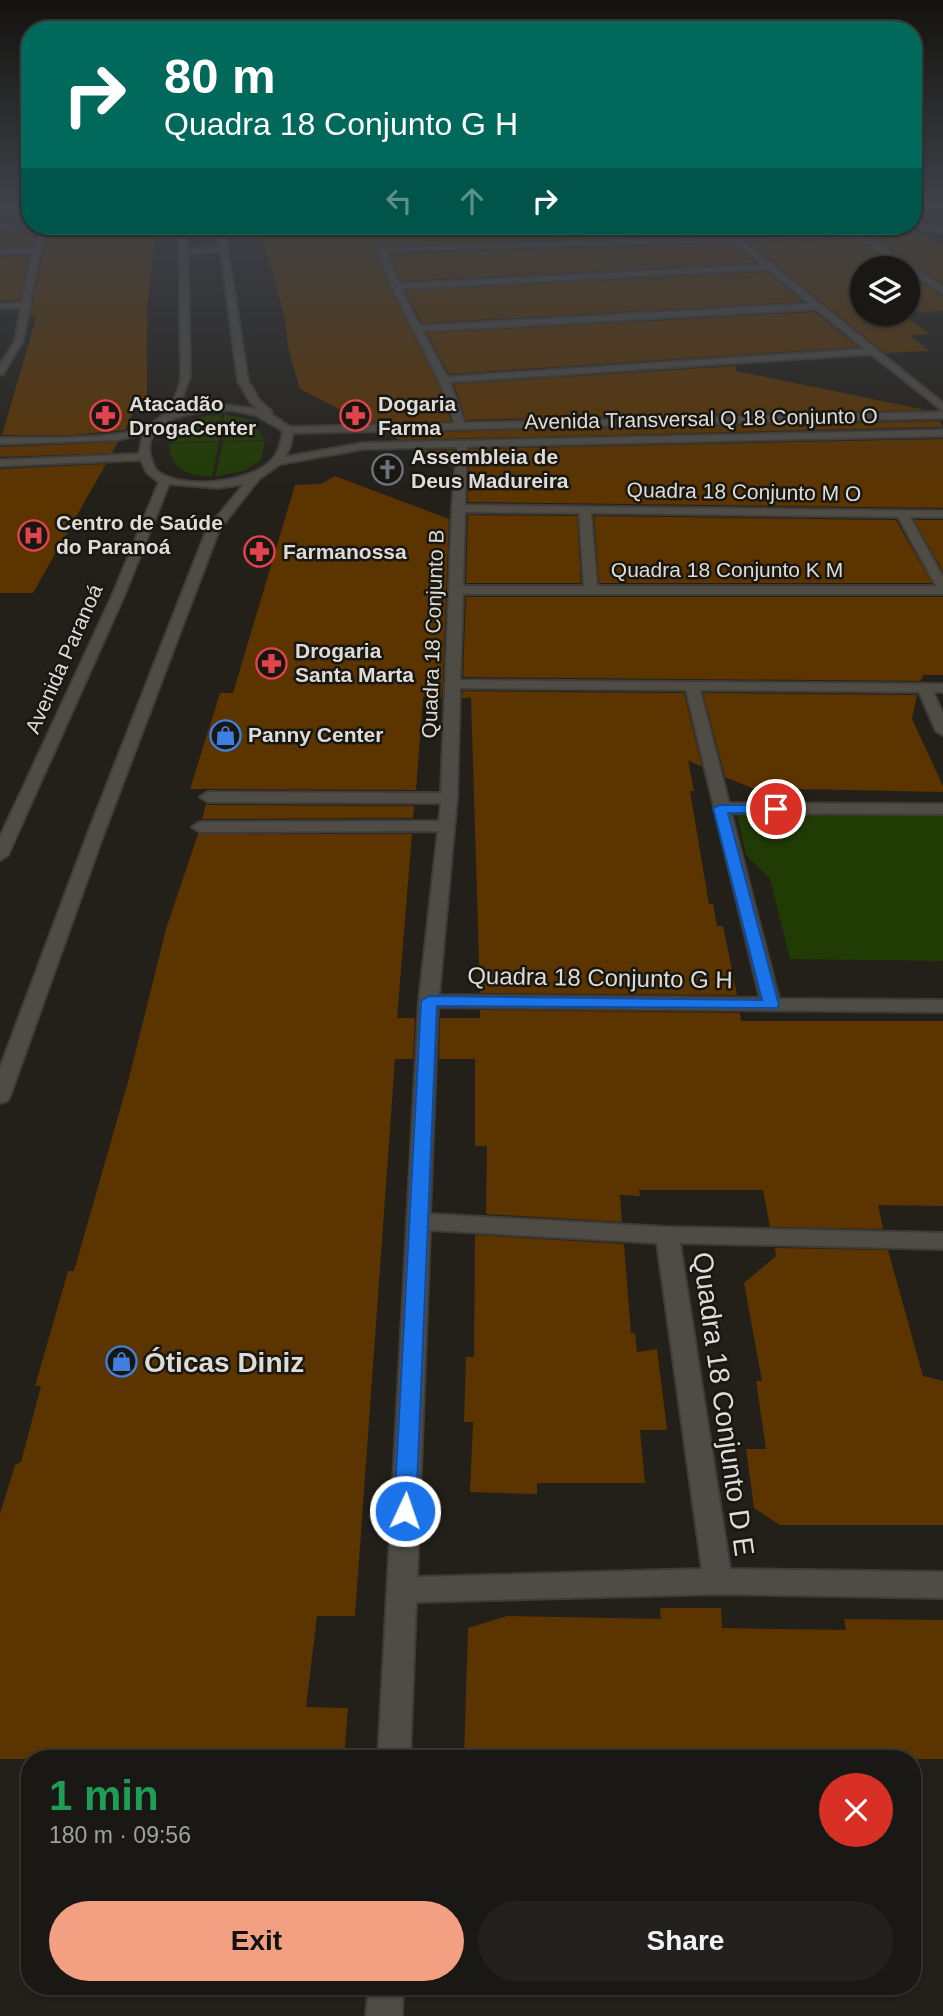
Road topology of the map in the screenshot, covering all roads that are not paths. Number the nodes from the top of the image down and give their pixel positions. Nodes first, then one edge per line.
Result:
1 (185, 302) edge
2 (232, 302) edge
3 (403, 302) edge
4 (812, 302) edge
5 (26, 305) joint
6 (0, 306) edge
7 (817, 306) junction
8 (416, 329) junction
9 (873, 351) junction
10 (0, 372) edge
11 (444, 380) junction
12 (943, 408) edge
13 (943, 415) edge
14 (169, 416) junction
15 (272, 416) junction
16 (737, 420) junction
17 (661, 422) junction
18 (461, 427) junction
19 (151, 429) junction
20 (288, 430) junction
21 (943, 433) edge
22 (752, 437) junction
23 (665, 439) junction
24 (0, 441) edge
25 (461, 443) junction
26 (145, 457) junction
27 (279, 461) junction
28 (0, 463) edge
29 (254, 478) junction
30 (165, 480) junction
31 (458, 508) junction
32 (585, 510) junction
33 (902, 513) junction
34 (943, 514) edge
35 (591, 589) junction
36 (943, 589) edge
37 (455, 590) junction
38 (451, 684) junction
39 (692, 687) junction
40 (924, 688) junction
41 (943, 688) edge
42 (943, 731) edge
43 (208, 797) dead end
44 (449, 798) junction
45 (720, 808) junction
46 (943, 809) edge
47 (444, 826) junction
48 (200, 827) dead end
49 (0, 855) edge
50 (429, 1001) junction
51 (771, 1005) junction
52 (943, 1006) edge
53 (0, 1096) edge
54 (418, 1221) junction
55 (667, 1235) junction
56 (943, 1241) edge
57 (718, 1581) junction
58 (943, 1585) edge
59 (401, 1590) junction
60 (394, 1750) edge
61 (385, 1995) edge
62 (384, 2016) edge

1 - 14 street
2 - 15 street
3 - 8 street
4 - 7 street
5 - 6 street
5 - 10 street
7 - 8 street
7 - 9 street
8 - 11 street
9 - 11 street
9 - 12 street
11 - 18 street
13 - 16 street
14 - 15 street
14 - 19 street
15 - 20 street
16 - 17 street
16 - 22 street
17 - 18 street
17 - 23 street
18 - 20 street
19 - 24 street
19 - 26 street
20 - 27 street
21 - 22 street, Avenida Transversal Q 18 Conjunto O
22 - 23 street, Avenida Transversal Q 18 Conjunto O
23 - 25 street, Avenida Transversal Q 18 Conjunto O
25 - 27 street, Avenida Transversal Q 18 Conjunto O
25 - 31 street, Quadra 18 Conjunto B
26 - 28 street
26 - 30 street
27 - 29 street
29 - 30 street
29 - 53 street
30 - 49 street, Avenida Paranoá
31 - 32 street, Quadra 18 Conjunto M O
31 - 37 street, Quadra 18 Conjunto B
32 - 33 street, Quadra 18 Conjunto M O
32 - 35 street, Quadra 18 Conjunto K M
33 - 34 street, Quadra 18 Conjunto M O
33 - 36 street
35 - 36 street, Quadra 18 Conjunto K M
35 - 37 street
37 - 38 street, Quadra 18 Conjunto B
38 - 39 street
38 - 44 street, Quadra 18 Conjunto B
39 - 40 street
39 - 45 street
40 - 41 street
40 - 42 street
43 - 44 street
44 - 47 street, Quadra 18 Conjunto B
45 - 46 street
45 - 51 street
47 - 48 street
47 - 50 street, Quadra 18 Conjunto B
50 - 51 street, Quadra 18 Conjunto G H
50 - 54 street, Quadra 18 Conjunto B
51 - 52 street, Quadra 18 Conjunto G H
54 - 55 street
54 - 59 street, Quadra 18 Conjunto B
55 - 56 street
55 - 57 street, Quadra 18 Conjunto D E
57 - 58 street
57 - 59 street
59 - 60 street, Quadra 18 Conjunto B
61 - 62 street

